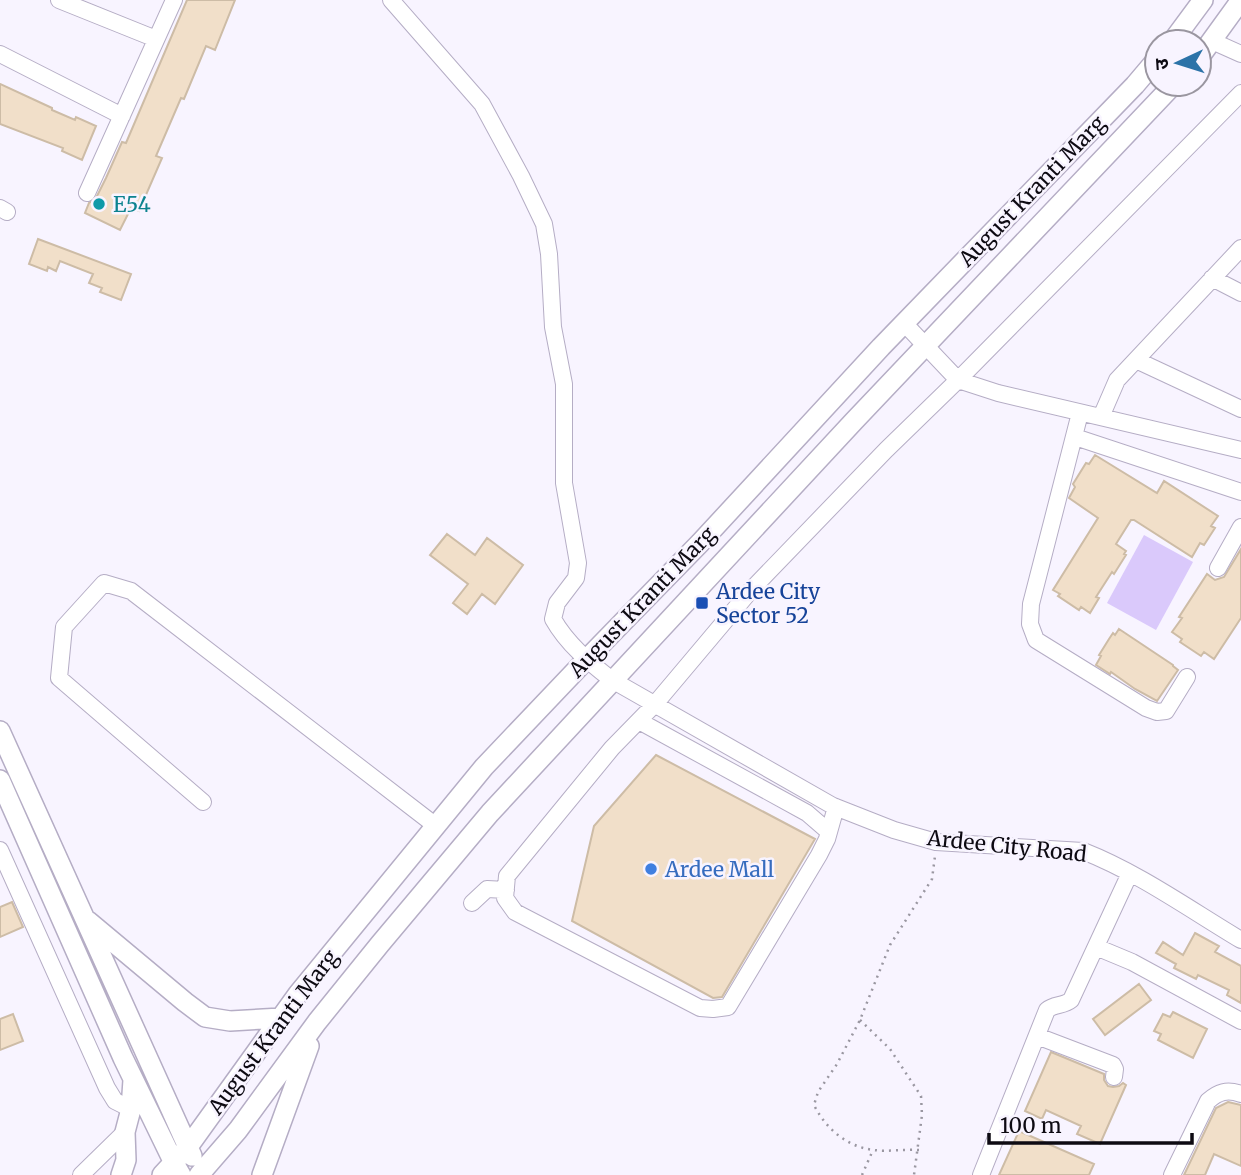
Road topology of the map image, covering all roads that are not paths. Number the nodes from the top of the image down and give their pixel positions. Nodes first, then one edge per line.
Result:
1 (60, 0) edge
2 (174, 0) edge
3 (391, 0) edge
4 (1203, 0) edge
5 (1241, 0) edge
6 (1182, 28) edge
7 (156, 39) junction
8 (1213, 40) edge
9 (1213, 41) edge
10 (0, 54) edge
11 (1241, 54) edge
12 (1143, 76) edge
13 (1241, 93) edge
14 (1161, 98) edge
15 (122, 116) junction
16 (87, 193) dead end
17 (1241, 248) edge
18 (1212, 278) junction
19 (1241, 293) edge
20 (904, 323) junction
21 (925, 346) junction
22 (1136, 360) junction
23 (958, 380) junction
24 (1241, 409) edge
25 (1080, 413) junction
26 (1101, 417) junction
27 (1075, 437) junction
28 (1241, 450) edge
29 (1241, 492) edge
30 (1241, 527) edge
31 (1217, 568) dead end
32 (586, 660) junction
33 (1186, 677) dead end
34 (612, 680) junction
35 (654, 704) junction
36 (639, 721) junction
37 (0, 731) edge
38 (0, 780) edge
39 (203, 802) dead end
40 (836, 807) junction
41 (436, 826) junction
42 (829, 832) junction
43 (0, 850) edge
44 (1130, 873) junction
45 (506, 890) junction
46 (472, 903) dead end
47 (82, 916) junction
48 (1241, 940) edge
49 (1096, 947) junction
50 (281, 1018) junction
51 (1241, 1021) edge
52 (317, 1023) junction
53 (1037, 1036) junction
54 (1114, 1077) dead end
55 (133, 1080) junction
56 (1241, 1094) edge
57 (131, 1109) junction
58 (125, 1132) junction
59 (188, 1147) junction
60 (186, 1173) edge
61 (81, 1175) edge
62 (121, 1175) edge
63 (262, 1175) edge
64 (981, 1175) edge
65 (1172, 1175) edge

1 - 7 street
2 - 7 street
3 - 32 street, Ardee City Road
4 - 6 main road
5 - 8 main road
7 - 15 street
9 - 11 street
10 - 15 street
12 - 20 main road, August Kranti Marg
13 - 23 street
14 - 21 main road, August Kranti Marg
15 - 16 street
17 - 18 street
18 - 19 street
18 - 22 street
20 - 21 street
20 - 32 main road, August Kranti Marg
21 - 23 street
21 - 34 main road, August Kranti Marg
22 - 24 street
22 - 26 street
23 - 25 street
23 - 35 street
25 - 26 street
25 - 27 street
26 - 28 street
27 - 29 street
27 - 33 street
30 - 31 street
32 - 34 street, Ardee City Road
32 - 41 main road, August Kranti Marg
34 - 35 street, Ardee City Road
34 - 52 main road, August Kranti Marg
35 - 36 street
35 - 40 street, Ardee City Road
36 - 42 street
36 - 45 street
37 - 47 main road
38 - 55 main road
39 - 41 street
40 - 42 street
40 - 44 street, Ardee City Road
41 - 50 main road, August Kranti Marg
42 - 45 street
43 - 57 street
44 - 48 street, Ardee City Road
44 - 49 street
45 - 46 street
47 - 50 main road
47 - 59 main road
49 - 51 street
49 - 53 street
50 - 59 main road, August Kranti Marg
52 - 60 main road, August Kranti Marg
52 - 63 main road
53 - 54 street
53 - 64 street
55 - 57 main road
55 - 60 main road
56 - 65 street
57 - 58 main road
58 - 61 street
58 - 62 main road
59 - 60 main road
59 - 60 main road, August Kranti Marg

